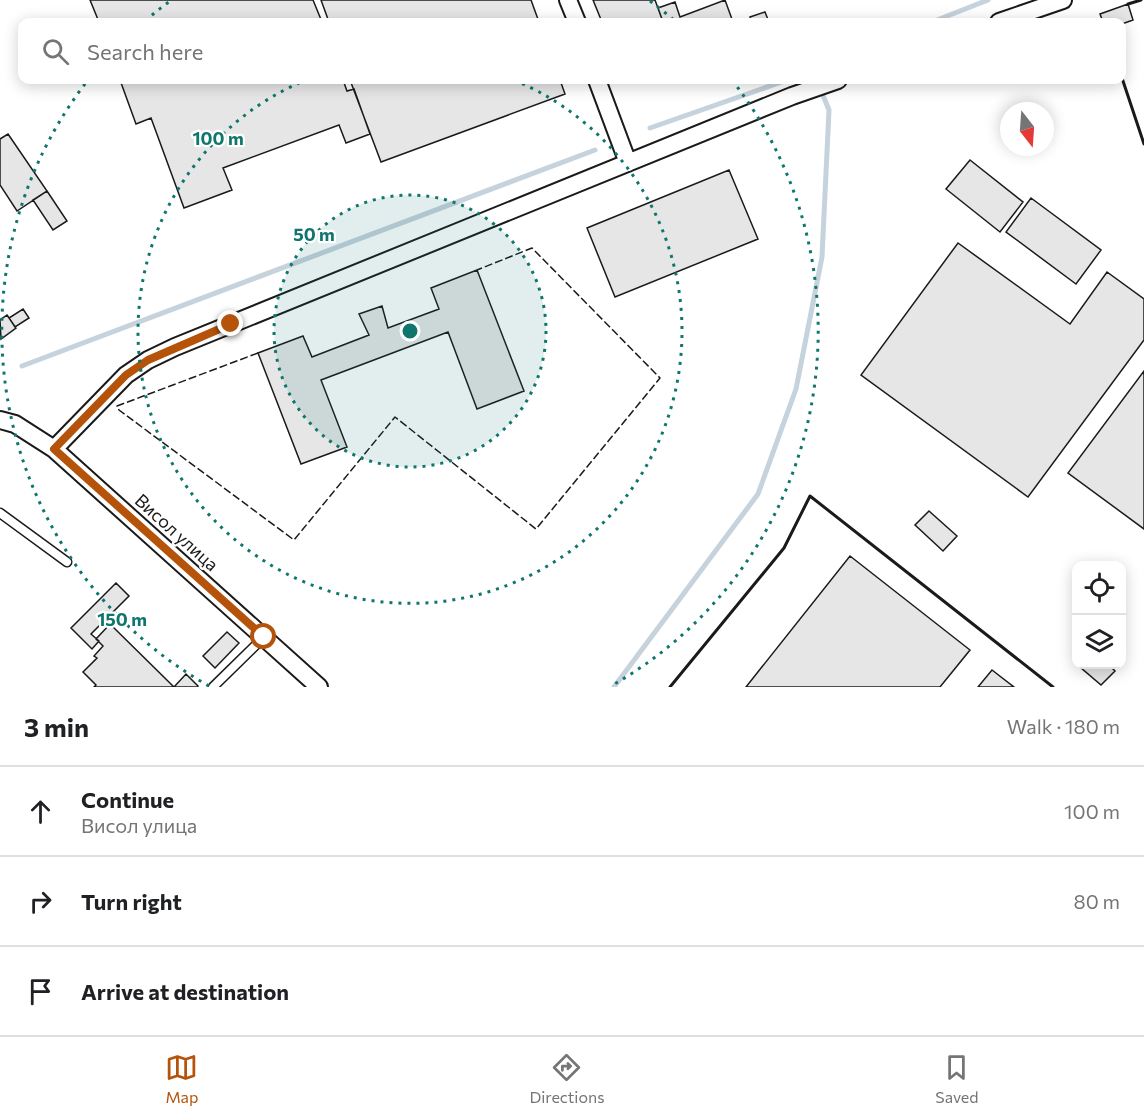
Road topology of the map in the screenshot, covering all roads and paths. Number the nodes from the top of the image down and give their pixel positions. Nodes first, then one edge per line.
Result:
1 (568, 0) edge
2 (1063, 0) edge
3 (575, 18) edge
4 (1011, 18) edge
5 (598, 84) edge
6 (825, 84) edge
7 (628, 163) junction
8 (0, 420) edge
9 (54, 449) junction
10 (0, 513) edge
11 (67, 562) dead end
12 (264, 637) junction
13 (213, 687) edge
14 (319, 687) edge

1 - 3 street
2 - 4 street
5 - 7 street
6 - 7 street
7 - 9 street
8 - 9 street, Висол улица
9 - 12 street, Висол улица
10 - 11 lane
12 - 13 lane
12 - 14 street, Висол улица

